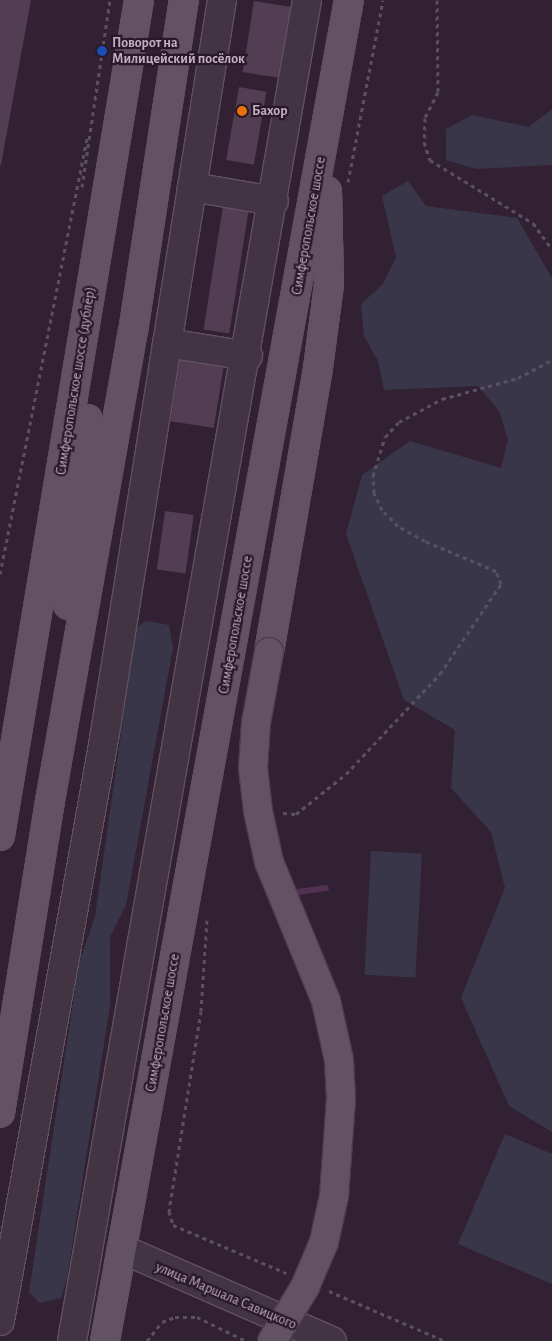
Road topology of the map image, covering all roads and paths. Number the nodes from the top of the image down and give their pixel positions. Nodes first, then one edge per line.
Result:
1 (139, 0) edge
2 (154, 0) edge
3 (184, 0) edge
4 (222, 0) edge
5 (307, 0) edge
6 (349, 0) edge
7 (437, 0) edge
8 (129, 56) junction
9 (93, 106) dead end
10 (115, 142) junction
11 (324, 145) junction
12 (192, 187) junction
13 (274, 201) junction
14 (552, 249) edge
15 (167, 343) junction
16 (248, 356) junction
17 (552, 360) edge
18 (0, 574) edge
19 (50, 801) junction
20 (279, 806) dead end
21 (0, 836) edge
22 (0, 1114) edge
23 (122, 1249) junction
24 (0, 1321) edge
25 (72, 1341) edge
26 (105, 1341) edge
27 (147, 1341) edge
28 (246, 1341) edge
29 (272, 1341) edge
30 (332, 1341) edge

1 - 8 main road, Симферопольское шоссе (дублёр)
2 - 8 main road
3 - 19 main road
4 - 12 street
5 - 13 street
6 - 11 main road, Симферопольское шоссе
7 - 14 path
8 - 10 main road, Симферопольское шоссе (дублёр)
9 - 18 path
10 - 19 main road
10 - 21 main road, Симферопольское шоссе (дублёр)
11 - 23 main road, Симферопольское шоссе
11 - 29 main road, bridge
12 - 13 street
12 - 15 street
13 - 16 street
15 - 16 street
15 - 24 street
16 - 25 street
17 - 20 path
19 - 22 main road
23 - 26 main road
23 - 30 street, улица Маршала Савицкого
27 - 28 path

